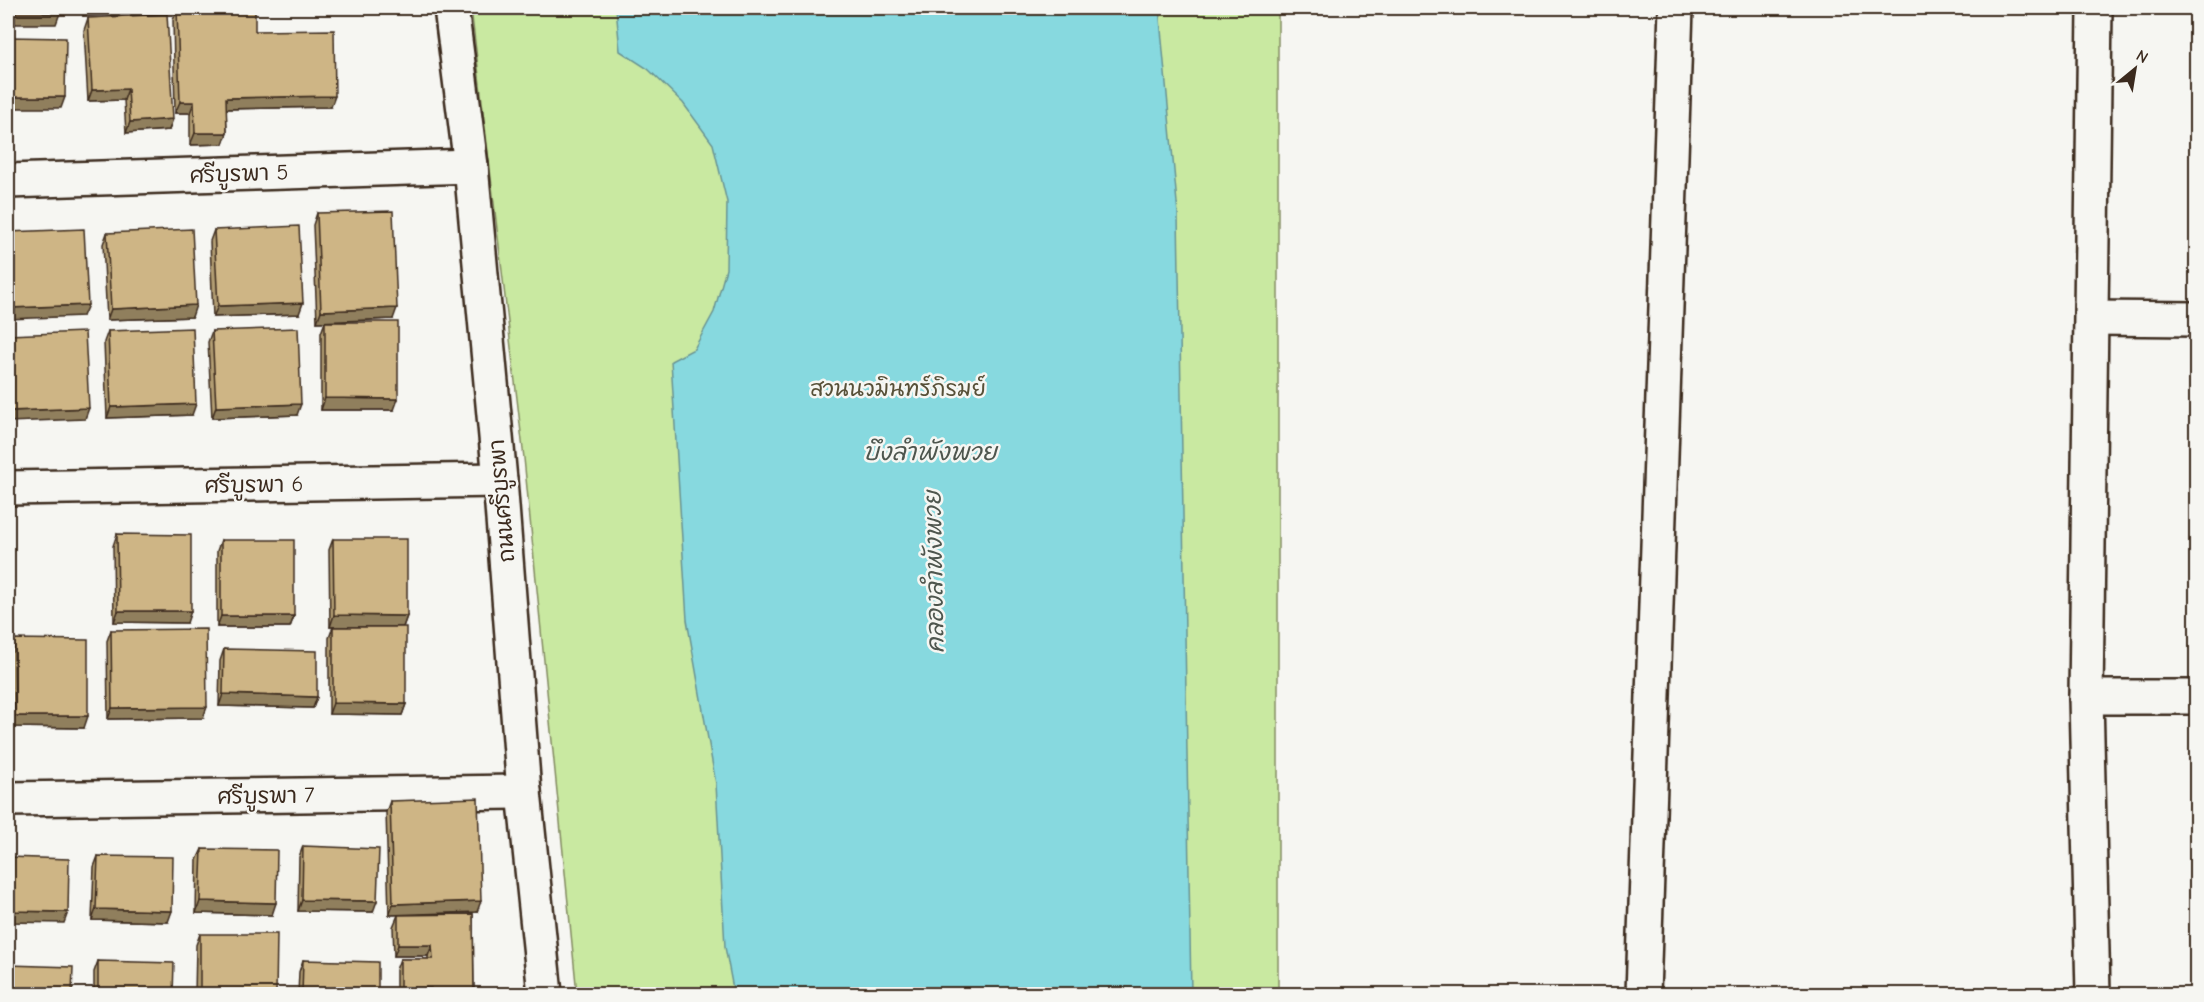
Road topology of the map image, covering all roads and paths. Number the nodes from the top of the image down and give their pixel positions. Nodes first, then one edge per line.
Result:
1 (451, 8) edge
2 (1676, 8) edge
3 (2096, 8) edge
4 (471, 166) junction
5 (8, 181) edge
6 (2092, 318) junction
7 (2196, 319) edge
8 (500, 480) junction
9 (8, 489) edge
10 (2086, 697) junction
11 (2196, 697) edge
12 (524, 792) junction
13 (8, 799) edge
14 (545, 994) edge
15 (1643, 994) edge
16 (2093, 994) edge

1 - 4 street, ถนนศรีบูรพา
2 - 15 street
3 - 6 street
4 - 5 street, ศรีบูรพา 5
4 - 8 street, ถนนศรีบูรพา
6 - 7 street
6 - 10 street
8 - 9 street, ศรีบูรพา 6
8 - 12 street, ถนนศรีบูรพา
10 - 11 street
10 - 16 street
12 - 13 street, ศรีบูรพา 7
12 - 14 street, ถนนศรีบูรพา

